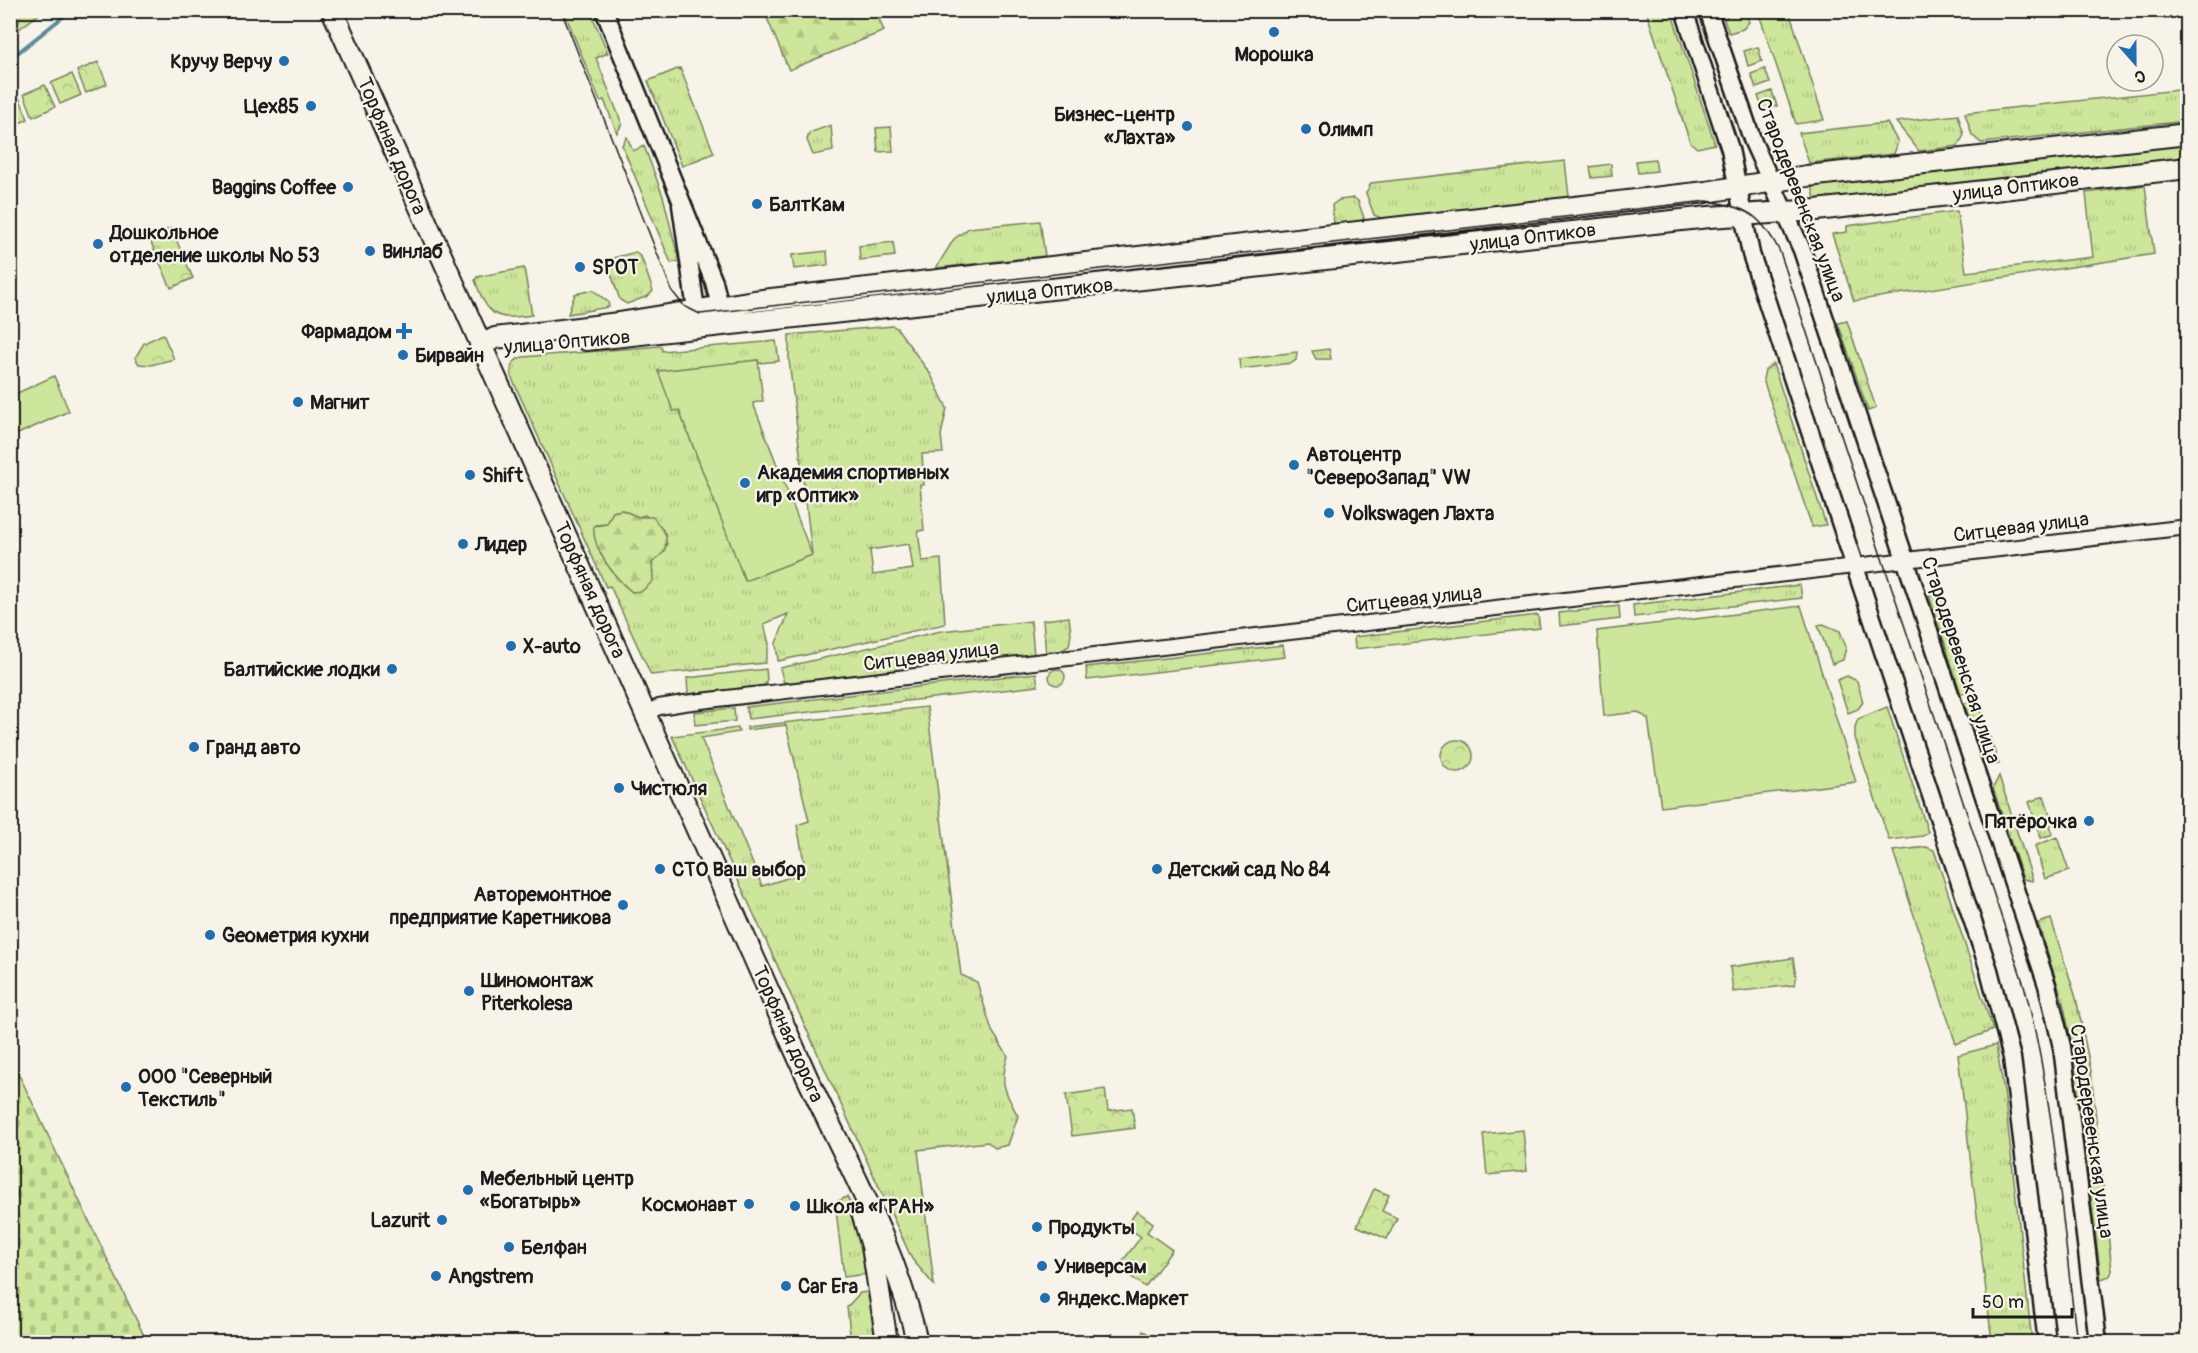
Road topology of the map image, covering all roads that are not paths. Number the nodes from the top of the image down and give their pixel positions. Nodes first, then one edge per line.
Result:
1 (332, 10) edge
2 (604, 10) edge
3 (1684, 10) edge
4 (1708, 10) edge
5 (2187, 134) edge
6 (2187, 168) edge
7 (1771, 182) junction
8 (1737, 187) junction
9 (681, 205) junction
10 (1785, 212) junction
11 (1743, 215) junction
12 (720, 306) junction
13 (696, 310) junction
14 (713, 327) junction
15 (480, 346) junction
16 (2187, 527) edge
17 (1906, 561) junction
18 (1854, 568) junction
19 (645, 713) junction
20 (850, 1169) junction
21 (887, 1342) edge
22 (917, 1342) edge
23 (2047, 1342) edge
24 (2098, 1342) edge

1 - 15 main road, Торфяная дорога
2 - 9 street
3 - 8 street
4 - 7 street, Стародеревенская улица
5 - 7 main road, улица Оптиков
6 - 10 main road, улица Оптиков
7 - 8 main road, улица Оптиков
7 - 10 street, Стародеревенская улица
8 - 11 street
8 - 12 main road, улица Оптиков
9 - 12 street
9 - 13 street
10 - 11 main road, улица Оптиков
10 - 17 street, Стародеревенская улица
11 - 14 main road, улица Оптиков
11 - 18 street
12 - 13 main road, улица Оптиков
12 - 14 street
13 - 14 street
13 - 15 main road, улица Оптиков
14 - 15 main road, улица Оптиков
15 - 19 main road, Торфяная дорога
16 - 17 street, Ситцевая улица
17 - 18 street, Ситцевая улица
17 - 24 street, Стародеревенская улица
18 - 19 street, Ситцевая улица
18 - 23 street
19 - 20 main road, Торфяная дорога
20 - 21 main road, Торфяная дорога
20 - 22 main road, Торфяная дорога

